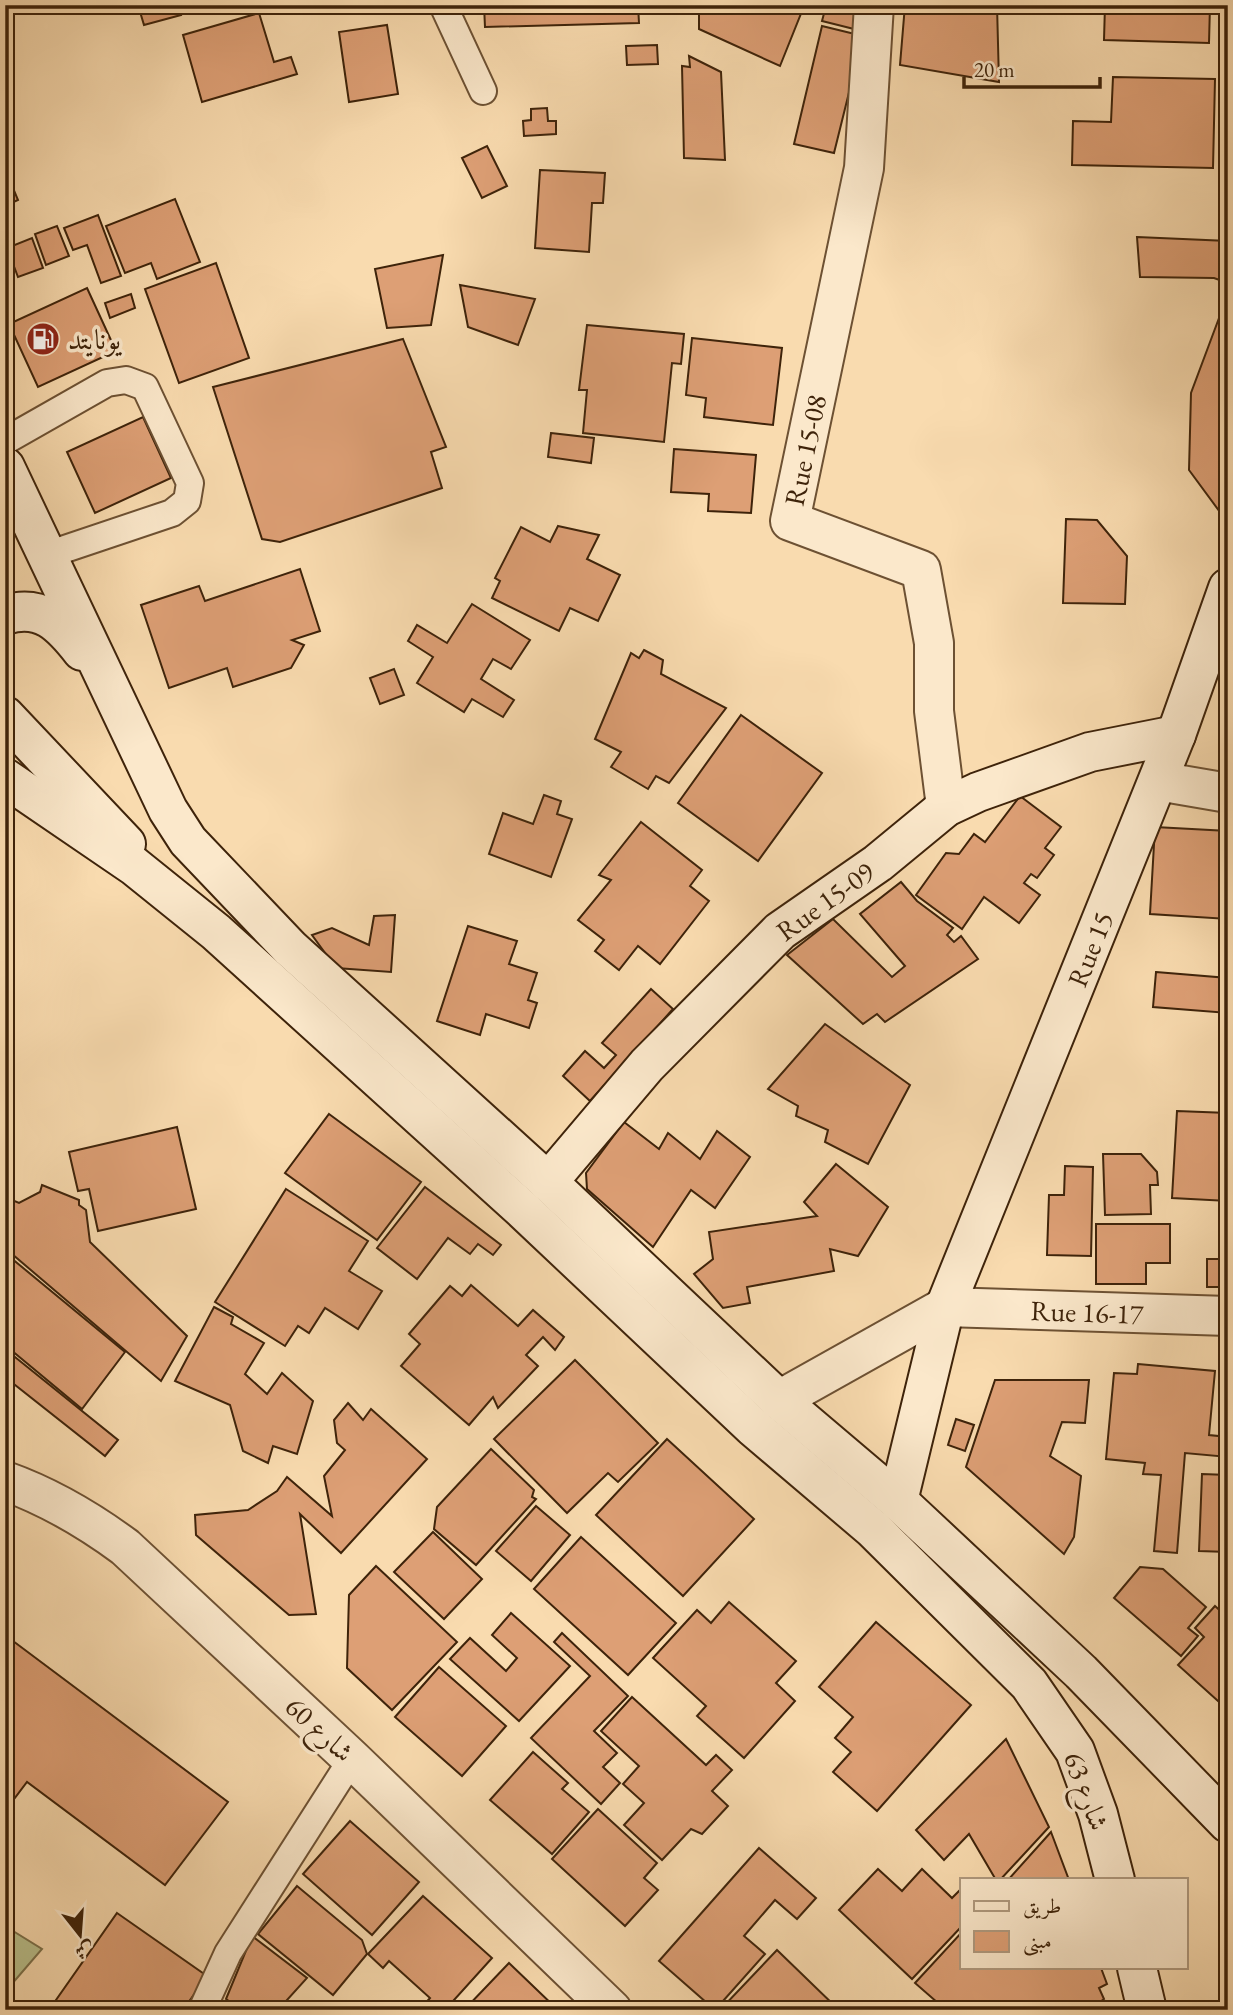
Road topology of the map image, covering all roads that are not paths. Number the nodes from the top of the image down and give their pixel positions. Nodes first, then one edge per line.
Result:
1 (443, 5) edge
2 (874, 5) edge
3 (483, 91) dead end
4 (5, 441) edge
5 (5, 467) edge
6 (47, 555) junction
7 (1228, 588) edge
8 (5, 615) edge
9 (105, 680) junction
10 (5, 716) edge
11 (1177, 735) junction
12 (5, 779) edge
13 (1157, 781) junction
14 (1228, 793) edge
15 (946, 807) junction
16 (176, 898) junction
17 (548, 1182) junction
18 (945, 1307) junction
19 (1228, 1316) edge
20 (779, 1400) junction
21 (5, 1481) edge
22 (898, 1502) junction
23 (352, 1759) junction
24 (1228, 1823) edge
25 (1114, 1878) edge
26 (1137, 1969) edge
27 (202, 2010) edge
28 (612, 2010) edge
29 (1147, 2010) edge

1 - 3 lane
2 - 15 street, Rue 15-08
4 - 6 lane
5 - 6 street
6 - 9 street
7 - 11 street, Rue 15
8 - 9 street
9 - 17 street
10 - 16 street
11 - 13 street, Rue 15
11 - 15 street, Rue 15-09
12 - 16 street
13 - 14 street
13 - 18 street, Rue 15
15 - 17 street, Rue 15-09
16 - 25 street, شارع 63
17 - 20 street
18 - 19 street, Rue 16-17
18 - 20 street
18 - 22 street, Rue 15
20 - 22 street
21 - 23 street, شارع 60
22 - 24 street
23 - 27 lane
23 - 28 street, شارع 60
26 - 29 street

